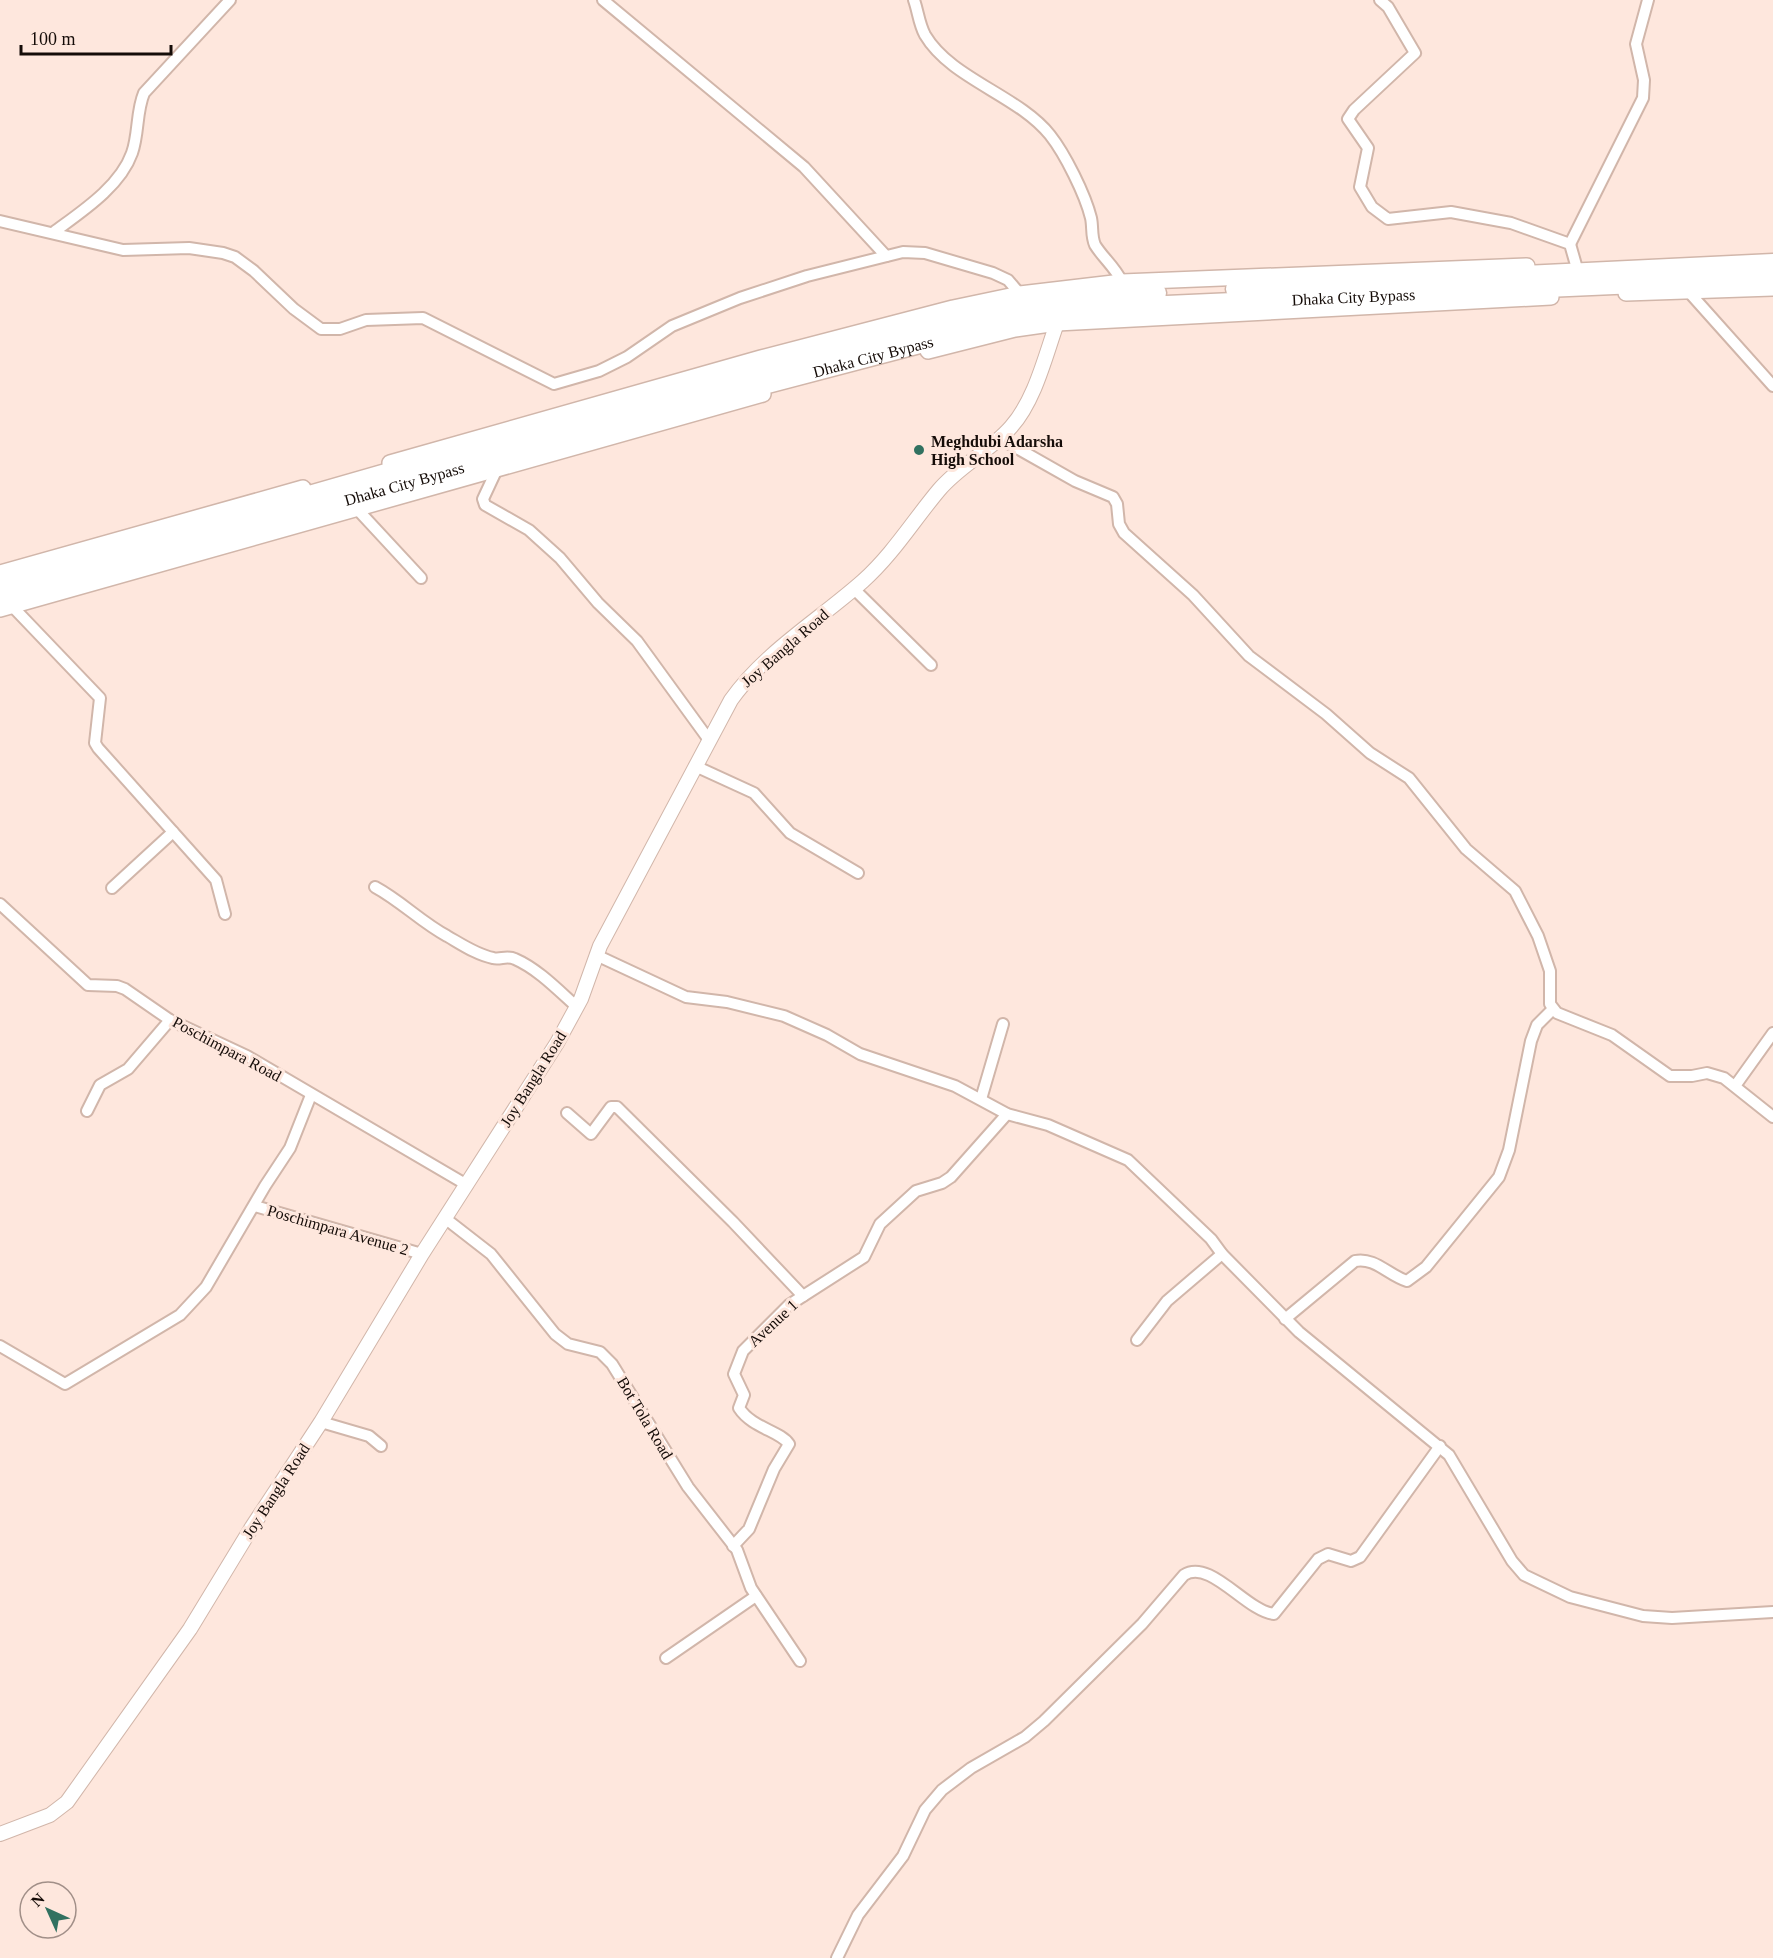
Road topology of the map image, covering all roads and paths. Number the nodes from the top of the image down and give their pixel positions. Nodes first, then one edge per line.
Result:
1 (230, 0) edge
2 (603, 0) edge
3 (914, 0) edge
4 (1380, 0) edge
5 (1648, 0) edge
6 (0, 221) edge
7 (54, 232) junction
8 (1570, 244) junction
9 (1773, 255) edge
10 (886, 256) junction
11 (1773, 263) edge
12 (1576, 265) junction
13 (1773, 278) edge
14 (1122, 282) junction
15 (1773, 288) edge
16 (1688, 291) junction
17 (1020, 294) junction
18 (1057, 323) junction
19 (1773, 386) edge
20 (999, 438) junction
21 (497, 470) junction
22 (358, 510) junction
23 (0, 573) edge
24 (421, 578) dead end
25 (0, 584) edge
26 (854, 589) junction
27 (4, 604) edge
28 (931, 665) dead end
29 (709, 740) junction
30 (694, 766) junction
31 (173, 832) junction
32 (858, 873) dead end
33 (375, 887) dead end
34 (112, 888) dead end
35 (0, 904) edge
36 (225, 914) dead end
37 (596, 955) junction
38 (577, 1007) junction
39 (1553, 1009) junction
40 (170, 1020) junction
41 (1003, 1024) dead end
42 (1773, 1034) edge
43 (1736, 1086) junction
44 (311, 1095) junction
45 (981, 1100) junction
46 (87, 1111) dead end
47 (567, 1113) dead end
48 (1007, 1114) junction
49 (1773, 1117) edge
50 (466, 1185) junction
51 (255, 1206) junction
52 (446, 1219) junction
53 (422, 1254) junction
54 (1222, 1254) junction
55 (804, 1296) junction
56 (1285, 1319) junction
57 (1137, 1340) dead end
58 (0, 1346) edge
59 (321, 1422) junction
60 (381, 1446) dead end
61 (1440, 1446) junction
62 (733, 1546) junction
63 (756, 1596) junction
64 (1773, 1612) edge
65 (666, 1658) dead end
66 (800, 1661) dead end
67 (0, 1834) edge
68 (837, 1958) edge

1 - 7 street
2 - 10 street
3 - 14 street
4 - 8 street
5 - 8 street
6 - 7 street
7 - 10 street
8 - 12 street
9 - 12 main road
10 - 17 street
11 - 25 highway, Dhaka City Bypass
12 - 14 main road
13 - 27 highway, Dhaka City Bypass
14 - 17 main road
15 - 16 main road
16 - 18 main road
16 - 19 street
17 - 23 main road
18 - 20 street, Joy Bangla Road
18 - 21 main road
20 - 26 street, Joy Bangla Road
20 - 39 street
21 - 22 main road
21 - 29 street
22 - 24 street
22 - 27 main road
26 - 28 street
26 - 29 street, Joy Bangla Road
27 - 31 street
29 - 30 street, Joy Bangla Road
30 - 32 street
30 - 37 street, Joy Bangla Road
31 - 34 street
31 - 36 street
33 - 38 street
35 - 40 street, Poschimpara Road
37 - 38 street, Joy Bangla Road
37 - 45 street
38 - 50 street, Joy Bangla Road
39 - 43 street
39 - 56 street
40 - 44 street, Poschimpara Road
40 - 46 street
41 - 45 street
42 - 43 street
43 - 49 street
44 - 50 street, Poschimpara Road
44 - 51 street
45 - 48 street
47 - 55 street
48 - 54 street
48 - 55 street, Avenue 1
50 - 52 street, Joy Bangla Road
51 - 53 street, Poschimpara Avenue 2
51 - 58 street
52 - 53 street, Joy Bangla Road
52 - 62 street, Bot Tola Road
53 - 59 street, Joy Bangla Road
54 - 56 street
54 - 57 street
55 - 62 street, Avenue 1
56 - 61 street
59 - 60 street
59 - 67 street, Joy Bangla Road
61 - 64 street
61 - 68 street
62 - 63 street, Bot Tola Road
63 - 65 street
63 - 66 street, Bot Tola Road

